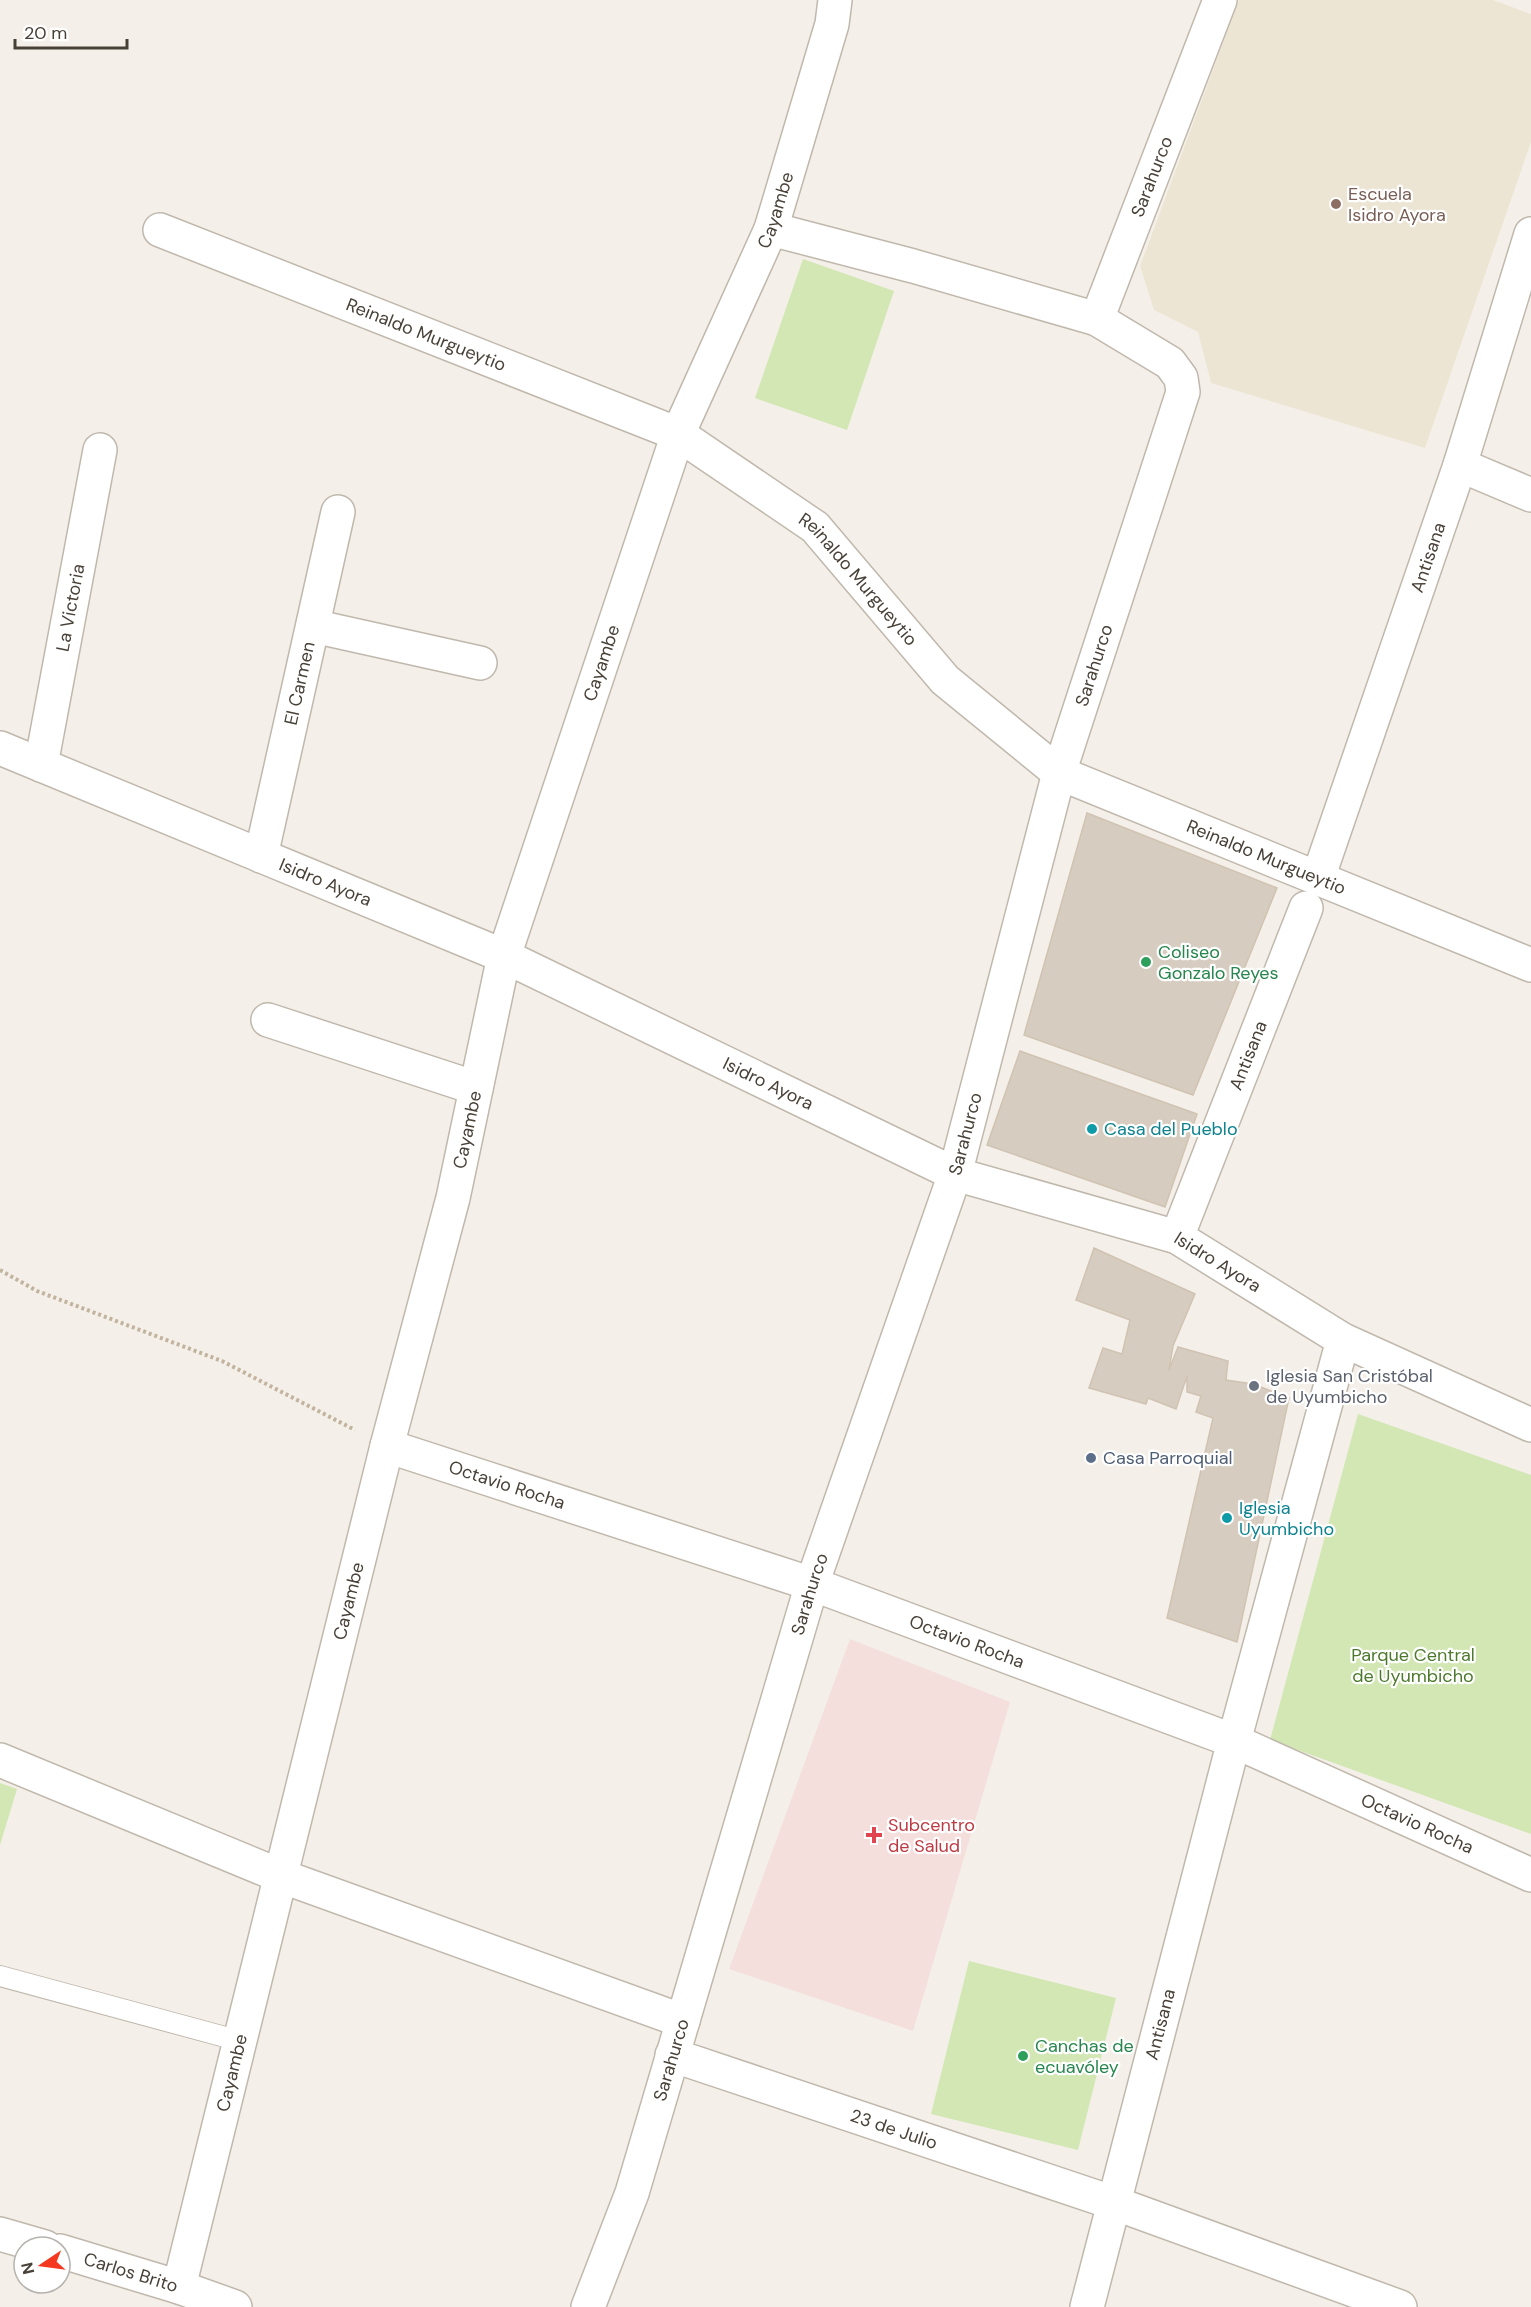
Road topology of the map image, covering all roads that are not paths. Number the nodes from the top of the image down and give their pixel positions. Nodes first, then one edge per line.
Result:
1 (835, 0) edge
2 (1220, 0) edge
3 (771, 229) junction
4 (160, 230) dead end
5 (1531, 234) edge
6 (1097, 319) junction
7 (678, 434) junction
8 (100, 450) dead end
9 (1460, 465) junction
10 (1531, 495) edge
11 (338, 512) dead end
12 (313, 626) junction
13 (480, 663) dead end
14 (0, 748) edge
15 (41, 765) junction
16 (1059, 773) junction
17 (261, 856) junction
18 (1312, 893) junction
19 (504, 956) junction
20 (1531, 965) edge
21 (268, 1020) dead end
22 (476, 1088) junction
23 (955, 1174) junction
24 (1177, 1237) junction
25 (1343, 1340) junction
26 (1531, 1425) edge
27 (387, 1446) junction
28 (812, 1584) junction
29 (1234, 1741) junction
30 (0, 1760) edge
31 (1531, 1875) edge
32 (281, 1876) junction
33 (0, 1976) edge
34 (683, 2020) junction
35 (240, 2041) junction
36 (672, 2055) junction
37 (1114, 2203) junction
38 (72, 2256) edge
39 (179, 2287) junction
40 (235, 2307) edge
41 (588, 2307) edge
42 (1087, 2307) edge
43 (1400, 2307) edge

1 - 3 street, Cayambe
2 - 6 street, Sarahurco
3 - 6 street
3 - 7 street, Cayambe
4 - 7 street, Reinaldo Murgueytio
5 - 9 street, Antisana
6 - 16 street, Sarahurco
7 - 16 street, Reinaldo Murgueytio
7 - 19 street, Cayambe
8 - 15 street, La Victoria
9 - 10 street
9 - 18 street, Antisana
11 - 12 street, El Carmen
12 - 13 street
12 - 17 street, El Carmen
14 - 15 street, Isidro Ayora
15 - 17 street, Isidro Ayora
16 - 18 street, Reinaldo Murgueytio
16 - 23 street, Sarahurco
17 - 19 street, Isidro Ayora
18 - 20 street, Reinaldo Murgueytio
18 - 24 street, Antisana
19 - 22 street, Cayambe
19 - 23 street, Isidro Ayora
21 - 22 street
22 - 27 street, Cayambe
23 - 24 street, Isidro Ayora
23 - 28 street, Sarahurco
24 - 25 street, Isidro Ayora
25 - 26 street, Isidro Ayora
25 - 29 street, Antisana
27 - 28 street, Octavio Rocha
27 - 32 street, Cayambe
28 - 29 street, Octavio Rocha
28 - 34 street, Sarahurco
29 - 31 street, Octavio Rocha
29 - 37 street, Antisana
30 - 32 street
32 - 34 street
32 - 35 street, Cayambe
33 - 35 lane
34 - 36 street, Sarahurco
35 - 39 street, Cayambe
36 - 37 street, 23 de Julio
36 - 41 street, Sarahurco
37 - 42 street, Antisana
37 - 43 street, 23 de Julio
38 - 39 street, Carlos Brito
39 - 40 street, Carlos Brito

